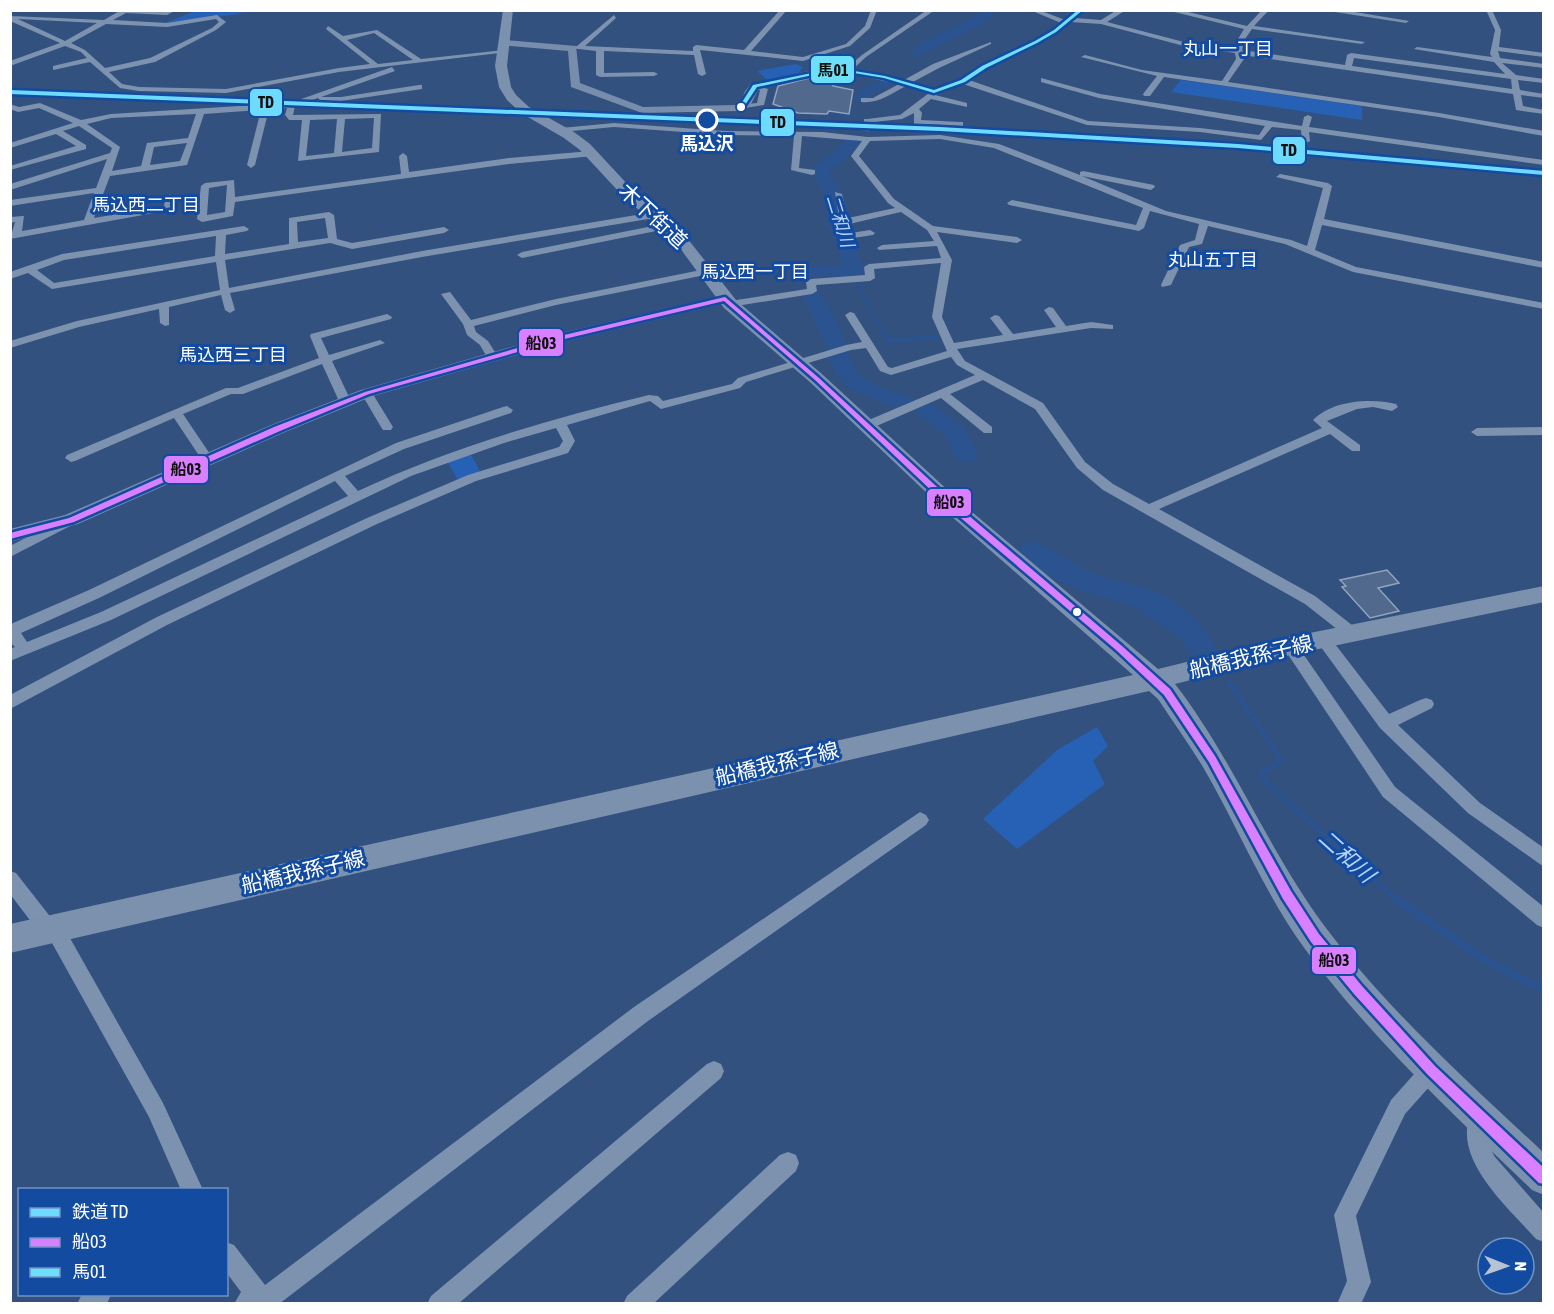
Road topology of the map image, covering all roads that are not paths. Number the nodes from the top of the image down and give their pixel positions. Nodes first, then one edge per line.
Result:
1 (37, 10) edge
2 (508, 10) edge
3 (784, 10) edge
4 (874, 10) edge
5 (932, 10) edge
6 (1033, 10) edge
7 (1082, 10) edge
8 (1123, 10) edge
9 (1169, 10) edge
10 (1207, 10) edge
11 (1325, 10) edge
12 (1489, 10) edge
13 (76, 11) edge
14 (124, 11) edge
15 (170, 12) edge
16 (1260, 14) edge
17 (1229, 15) dead end
18 (10, 17) edge
19 (614, 17) dead end
20 (52, 18) junction
21 (1247, 18) dead end
22 (107, 21) junction
23 (1068, 21) junction
24 (1406, 21) dead end
25 (1102, 22) junction
26 (141, 24) junction
27 (1250, 27) junction
28 (328, 28) dead end
29 (341, 39) junction
30 (1362, 42) dead end
31 (66, 43) junction
32 (989, 44) dead end
33 (504, 47) junction
34 (576, 47) junction
35 (600, 48) junction
36 (1496, 48) junction
37 (1417, 49) dead end
38 (1237, 52) junction
39 (697, 53) junction
40 (745, 53) junction
41 (1544, 55) edge
42 (1085, 57) dead end
43 (93, 59) junction
44 (420, 61) junction
45 (1498, 61) junction
46 (410, 62) junction
47 (639, 63) junction
48 (10, 64) edge
49 (375, 65) junction
50 (1544, 66) edge
51 (56, 68) dead end
52 (1348, 68) junction
53 (830, 69) joint
54 (107, 70) junction
55 (848, 70) junction
56 (702, 74) dead end
57 (654, 75) dead end
58 (1162, 75) junction
59 (1514, 77) junction
60 (1044, 80) dead end
61 (963, 81) junction
62 (1544, 81) edge
63 (904, 82) junction
64 (1223, 85) junction
65 (419, 87) dead end
66 (1516, 92) junction
67 (931, 94) junction
68 (1147, 94) dead end
69 (1544, 96) edge
70 (312, 99) junction
71 (864, 100) dead end
72 (291, 105) junction
73 (964, 105) dead end
74 (10, 106) edge
75 (265, 108) junction
76 (915, 109) junction
77 (201, 112) junction
78 (1544, 112) edge
79 (341, 117) junction
80 (1308, 117) dead end
81 (306, 118) junction
82 (1331, 119) dead end
83 (867, 121) dead end
84 (1355, 122) dead end
85 (80, 123) junction
86 (960, 124) dead end
87 (1270, 124) junction
88 (1380, 126) dead end
89 (1305, 128) junction
90 (561, 130) junction
91 (57, 131) junction
92 (1330, 131) junction
93 (1342, 133) junction
94 (798, 134) junction
95 (1354, 134) junction
96 (1544, 134) edge
97 (867, 135) junction
98 (1380, 138) junction
99 (191, 140) junction
100 (1306, 141) dead end
101 (1342, 144) dead end
102 (23, 148) edge
103 (591, 153) junction
104 (338, 154) junction
105 (112, 155) junction
106 (403, 156) dead end
107 (1006, 160) dead end
108 (1544, 163) edge
109 (251, 165) dead end
110 (12, 167) edge
111 (145, 168) junction
112 (1060, 170) junction
113 (812, 172) dead end
114 (105, 174) junction
115 (405, 175) junction
116 (1280, 177) dead end
117 (34, 180) junction
118 (10, 187) edge
119 (1151, 187) dead end
120 (100, 190) junction
121 (838, 195) dead end
122 (52, 197) junction
123 (170, 197) dead end
124 (230, 200) junction
125 (10, 203) edge
126 (1011, 203) dead end
127 (1147, 208) junction
128 (903, 209) junction
129 (654, 215) junction
130 (10, 220) edge
131 (1318, 221) junction
132 (88, 222) junction
133 (844, 222) junction
134 (1204, 224) junction
135 (668, 226) junction
136 (930, 228) junction
137 (244, 229) dead end
138 (444, 230) dead end
139 (221, 233) junction
140 (870, 233) dead end
141 (14, 235) edge
142 (1017, 240) dead end
143 (333, 241) junction
144 (940, 243) junction
145 (294, 246) junction
146 (882, 248) dead end
147 (1310, 252) junction
148 (522, 255) dead end
149 (220, 258) junction
150 (947, 260) junction
151 (1544, 265) edge
152 (30, 269) junction
153 (706, 272) junction
154 (10, 276) edge
155 (1166, 285) dead end
156 (225, 292) junction
157 (446, 294) dead end
158 (727, 301) junction
159 (164, 305) junction
160 (1544, 306) edge
161 (230, 310) dead end
162 (1049, 310) dead end
163 (850, 315) dead end
164 (387, 316) dead end
165 (995, 318) dead end
166 (165, 323) dead end
167 (468, 324) junction
168 (1109, 326) dead end
169 (1062, 328) junction
170 (1010, 337) junction
171 (380, 343) dead end
172 (10, 345) edge
173 (867, 345) junction
174 (952, 350) junction
175 (492, 357) junction
176 (326, 359) junction
177 (799, 363) junction
178 (983, 376) junction
179 (367, 393) junction
180 (943, 394) junction
181 (345, 401) junction
182 (1392, 407) dead end
183 (507, 410) dead end
184 (176, 413) junction
185 (560, 423) junction
186 (868, 425) junction
187 (387, 427) dead end
188 (1331, 429) junction
189 (988, 430) dead end
190 (1538, 431) edge
191 (1477, 432) dead end
192 (1544, 443) edge
193 (1356, 448) dead end
194 (70, 458) dead end
195 (208, 460) junction
196 (338, 475) junction
197 (355, 496) junction
198 (1148, 509) junction
199 (71, 520) junction
200 (10, 536) edge
201 (202, 541) junction
202 (10, 552) edge
203 (219, 561) junction
204 (1544, 594) edge
205 (1352, 633) junction
206 (1323, 639) junction
207 (1290, 646) junction
208 (24, 648) junction
209 (10, 655) edge
210 (1154, 680) junction
211 (10, 703) edge
212 (1426, 704) dead end
213 (1386, 723) junction
214 (920, 820) dead end
215 (1544, 859) edge
216 (10, 879) edge
217 (1544, 919) edge
218 (49, 930) junction
219 (10, 939) edge
220 (1431, 1070) junction
221 (714, 1071) dead end
222 (1478, 1117) junction
223 (788, 1163) dead end
224 (1544, 1178) edge
225 (191, 1188) edge
226 (1544, 1231) edge
227 (228, 1257) edge
228 (258, 1300) edge
229 (439, 1304) edge
230 (635, 1304) edge
231 (1349, 1304) edge

1 - 18 street
2 - 33 main road, 木下街道
3 - 40 street
4 - 40 street
5 - 55 street
6 - 23 street
7 - 23 street
8 - 25 street
9 - 27 street
10 - 17 street
11 - 24 street
12 - 36 street
13 - 20 street
14 - 15 street
14 - 22 street
15 - 26 street
16 - 21 street
16 - 27 street
18 - 20 street
18 - 31 street
19 - 34 street
20 - 22 street
22 - 26 street
22 - 31 street
23 - 25 street
23 - 61 street
25 - 38 street
26 - 54 street
27 - 30 street
27 - 38 street
28 - 29 street
29 - 44 street
29 - 49 street
31 - 43 street
31 - 48 street
32 - 63 street
33 - 34 street
33 - 44 street
33 - 90 main road, 木下街道
34 - 35 street
34 - 53 street
35 - 47 street
35 - 47 street
36 - 41 street
36 - 45 street
37 - 45 street
38 - 52 street
38 - 64 street
39 - 40 street
39 - 47 street
39 - 56 street
42 - 58 street
43 - 51 street
43 - 54 street
44 - 46 street
45 - 50 street
45 - 59 street
46 - 49 street
46 - 70 street
47 - 57 street
49 - 54 street
52 - 59 street
52 - 66 street
53 - 55 street
55 - 63 street
58 - 64 street
58 - 68 street
59 - 62 street
59 - 66 street
60 - 87 street
61 - 67 street
61 - 87 street
63 - 67 street
63 - 71 street
64 - 96 street
65 - 70 street
66 - 69 street
66 - 78 street
67 - 73 street
67 - 76 street
70 - 72 street
72 - 75 street
72 - 81 street
74 - 85 street
75 - 77 street
75 - 109 street
76 - 83 street
76 - 86 street
77 - 85 street
77 - 99 street
79 - 81 street
79 - 104 street
79 - 104 street
80 - 89 street
81 - 104 street
82 - 92 street
84 - 95 street
85 - 91 street
85 - 105 street
87 - 89 street
88 - 98 street
89 - 92 street
89 - 100 street
90 - 94 street
90 - 103 main road, 木下街道
91 - 102 street
91 - 102 street
92 - 93 street
93 - 95 street
93 - 101 street
94 - 97 street
94 - 113 street
95 - 98 street
97 - 112 street
97 - 128 street
98 - 108 street
99 - 111 street
99 - 111 street
102 - 110 street
103 - 115 street
103 - 129 main road, 木下街道
105 - 114 street
105 - 117 street
106 - 115 street
107 - 112 street
110 - 117 street
111 - 114 street
112 - 119 street
112 - 127 street
114 - 120 street
115 - 124 street
116 - 131 street
117 - 118 street
117 - 122 street
120 - 122 street
120 - 132 street
121 - 133 street
122 - 125 street
123 - 132 street
124 - 124 street
126 - 127 street
127 - 134 street
128 - 133 street
128 - 136 street
129 - 135 main road, 木下街道
129 - 156 street
130 - 141 street
131 - 147 street
131 - 151 street
132 - 141 street
133 - 140 street
134 - 147 street
134 - 155 street
135 - 148 street
135 - 153 main road, 木下街道
136 - 142 street
136 - 144 street
137 - 139 street
138 - 143 street
139 - 149 street
139 - 152 street
143 - 145 street
143 - 145 street
144 - 146 street
144 - 150 street
145 - 149 street
147 - 160 street
149 - 152 street
149 - 156 street
150 - 158 street
150 - 174 street
152 - 154 street
153 - 158 main road, 木下街道
153 - 167 street
156 - 159 street
156 - 161 street
157 - 167 street
158 - 175 street
158 - 177 main road, 木下街道
159 - 166 street
159 - 172 street
162 - 169 street
163 - 173 street
164 - 176 street
165 - 170 street
167 - 175 street
168 - 169 street
169 - 170 street
170 - 174 street
171 - 176 street
173 - 174 street
173 - 177 street
174 - 178 street
175 - 179 street
176 - 181 street
176 - 184 street
177 - 185 street
177 - 186 main road, 木下街道
178 - 180 street
178 - 198 street
179 - 181 street
179 - 187 street
180 - 186 street
180 - 189 street
181 - 195 street
182 - 188 street
183 - 196 street
184 - 194 street
184 - 195 street
185 - 197 street
185 - 211 street
186 - 210 main road, 木下街道
188 - 193 street
188 - 198 street
190 - 191 street
190 - 192 street
195 - 199 street
196 - 197 street
196 - 201 street
197 - 203 street
198 - 205 street
199 - 200 street
199 - 202 street
201 - 203 street
201 - 208 street
203 - 208 street
204 - 205 main road, 船橋我孫子線
205 - 206 main road, 船橋我孫子線
206 - 207 main road, 船橋我孫子線
206 - 213 street
207 - 210 main road, 船橋我孫子線
207 - 217 street
208 - 209 street
210 - 218 main road, 船橋我孫子線
210 - 220 main road, 木下街道
212 - 213 street
213 - 215 street
214 - 228 street
216 - 218 street
218 - 219 main road, 船橋我孫子線
218 - 225 street
220 - 222 main road, 木下街道
220 - 231 street
221 - 229 street
222 - 224 main road, 木下街道
222 - 226 street
223 - 230 street
227 - 228 street

